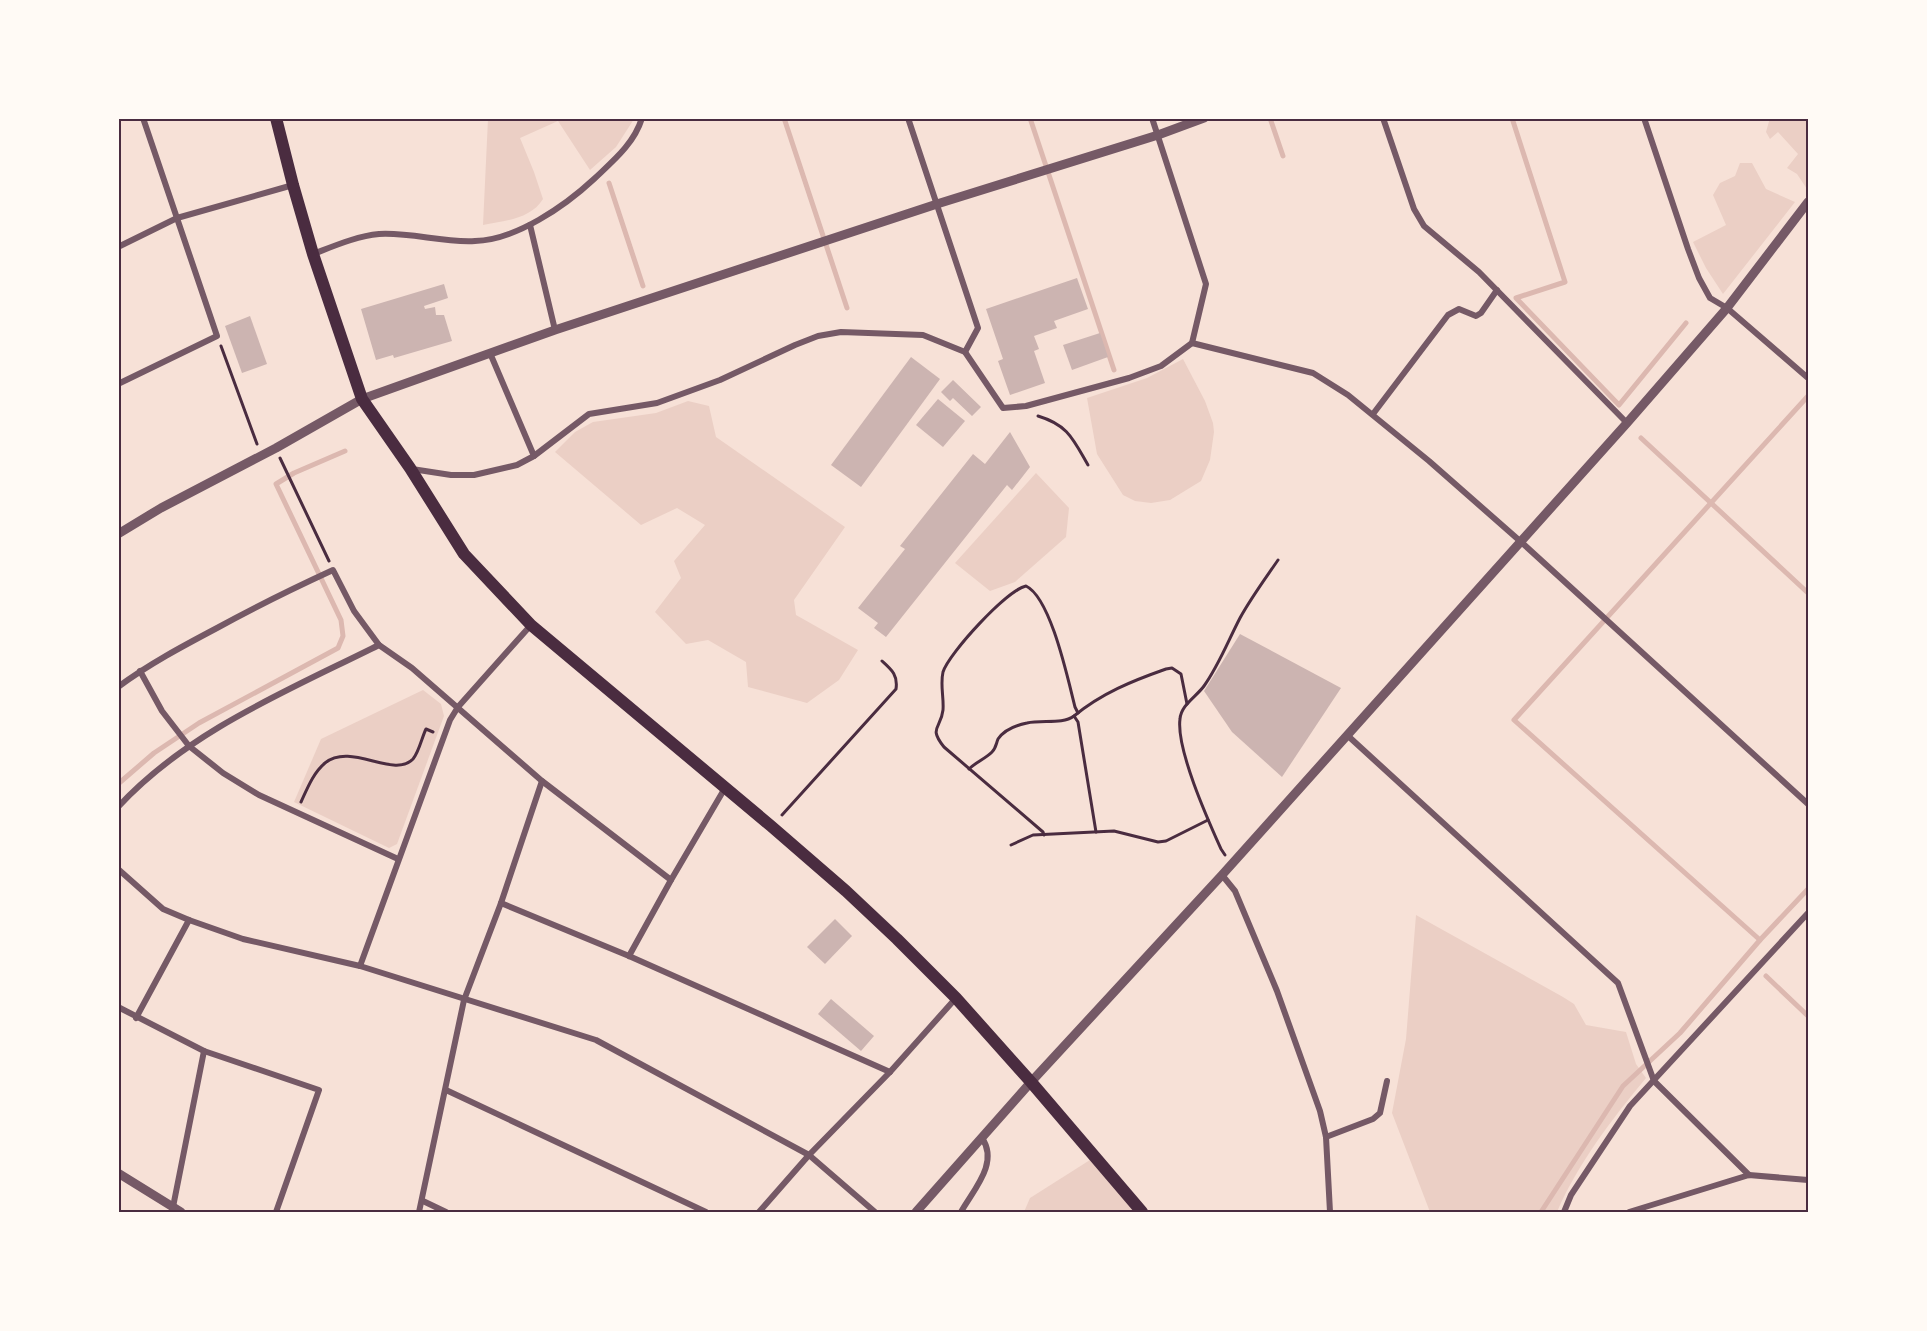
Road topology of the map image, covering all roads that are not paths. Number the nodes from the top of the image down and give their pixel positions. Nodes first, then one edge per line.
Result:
1 (143, 118) edge
2 (276, 118) edge
3 (642, 118) edge
4 (908, 118) edge
5 (1152, 118) edge
6 (1204, 118) edge
7 (1383, 118) edge
8 (1644, 118) edge
9 (1158, 135) junction
10 (292, 185) junction
11 (1809, 202) edge
12 (937, 204) junction
13 (177, 219) junction
14 (530, 225) junction
15 (118, 247) edge
16 (313, 254) junction
17 (1497, 290) junction
18 (1727, 308) junction
19 (555, 330) junction
20 (1192, 343) junction
21 (965, 352) junction
22 (490, 353) junction
23 (1809, 378) edge
24 (118, 384) edge
25 (362, 399) junction
26 (1373, 414) junction
27 (1627, 423) junction
28 (534, 456) junction
29 (410, 468) junction
30 (118, 534) edge
31 (1520, 541) junction
32 (531, 625) junction
33 (380, 645) junction
34 (140, 671) junction
35 (118, 687) edge
36 (458, 707) junction
37 (1347, 735) junction
38 (189, 746) junction
39 (542, 781) junction
40 (725, 788) junction
41 (1809, 804) edge
42 (118, 807) edge
43 (398, 859) junction
44 (118, 869) edge
45 (1222, 875) junction
46 (671, 880) junction
47 (501, 903) junction
48 (1809, 913) edge
49 (189, 920) junction
50 (629, 956) junction
51 (360, 966) junction
52 (956, 998) junction
53 (464, 1000) junction
54 (118, 1007) edge
55 (136, 1018) junction
56 (204, 1051) junction
57 (890, 1072) junction
58 (1387, 1081) dead end
59 (1654, 1081) junction
60 (1031, 1082) junction
61 (446, 1090) junction
62 (1326, 1137) junction
63 (982, 1138) junction
64 (809, 1155) junction
65 (118, 1173) edge
66 (1749, 1175) junction
67 (1809, 1180) edge
68 (423, 1202) junction
69 (176, 1211) edge
70 (276, 1212) edge
71 (419, 1212) edge
72 (446, 1212) edge
73 (706, 1212) edge
74 (759, 1212) edge
75 (875, 1212) edge
76 (916, 1212) edge
77 (961, 1212) edge
78 (1142, 1212) edge
79 (1330, 1212) edge
80 (1564, 1212) edge
81 (1629, 1212) edge

1 - 13 street
2 - 10 main road
3 - 14 street
4 - 12 street
5 - 9 street
6 - 9 street
7 - 17 street
8 - 18 street
9 - 12 street
9 - 20 street
10 - 13 street
10 - 16 main road
11 - 18 street
12 - 19 street
12 - 21 street
13 - 15 street
13 - 24 street
14 - 16 street
14 - 19 street
16 - 25 main road
17 - 26 street
17 - 27 street
18 - 23 street
18 - 27 street
19 - 22 street
20 - 21 street
20 - 26 street
21 - 28 street
22 - 25 street
22 - 28 street
25 - 29 main road
25 - 30 street
26 - 31 street
27 - 31 street
28 - 29 street
29 - 32 main road
31 - 37 street
31 - 41 street
32 - 36 street
32 - 40 main road
33 - 34 street
33 - 36 street
33 - 38 street
34 - 35 street
34 - 38 street
36 - 39 street
36 - 43 street
37 - 45 street
37 - 59 street
38 - 42 street
38 - 43 street
39 - 46 street
39 - 47 street
40 - 46 street
40 - 52 main road
43 - 51 street
44 - 49 street
45 - 60 street
45 - 62 street
46 - 50 street
47 - 50 street
47 - 53 street
48 - 59 street
49 - 51 street
49 - 55 street
50 - 57 street
51 - 53 street
52 - 57 street
52 - 60 main road
53 - 61 street
53 - 64 street
54 - 55 street
55 - 56 street
56 - 69 street
56 - 70 street
57 - 64 street
58 - 62 street
59 - 66 street
59 - 80 street
60 - 63 street
60 - 78 main road
61 - 68 street
61 - 73 street
62 - 79 street
63 - 76 street
63 - 77 street
64 - 74 street
64 - 75 street
65 - 69 street
66 - 67 street
66 - 81 street
68 - 71 street
68 - 72 street

